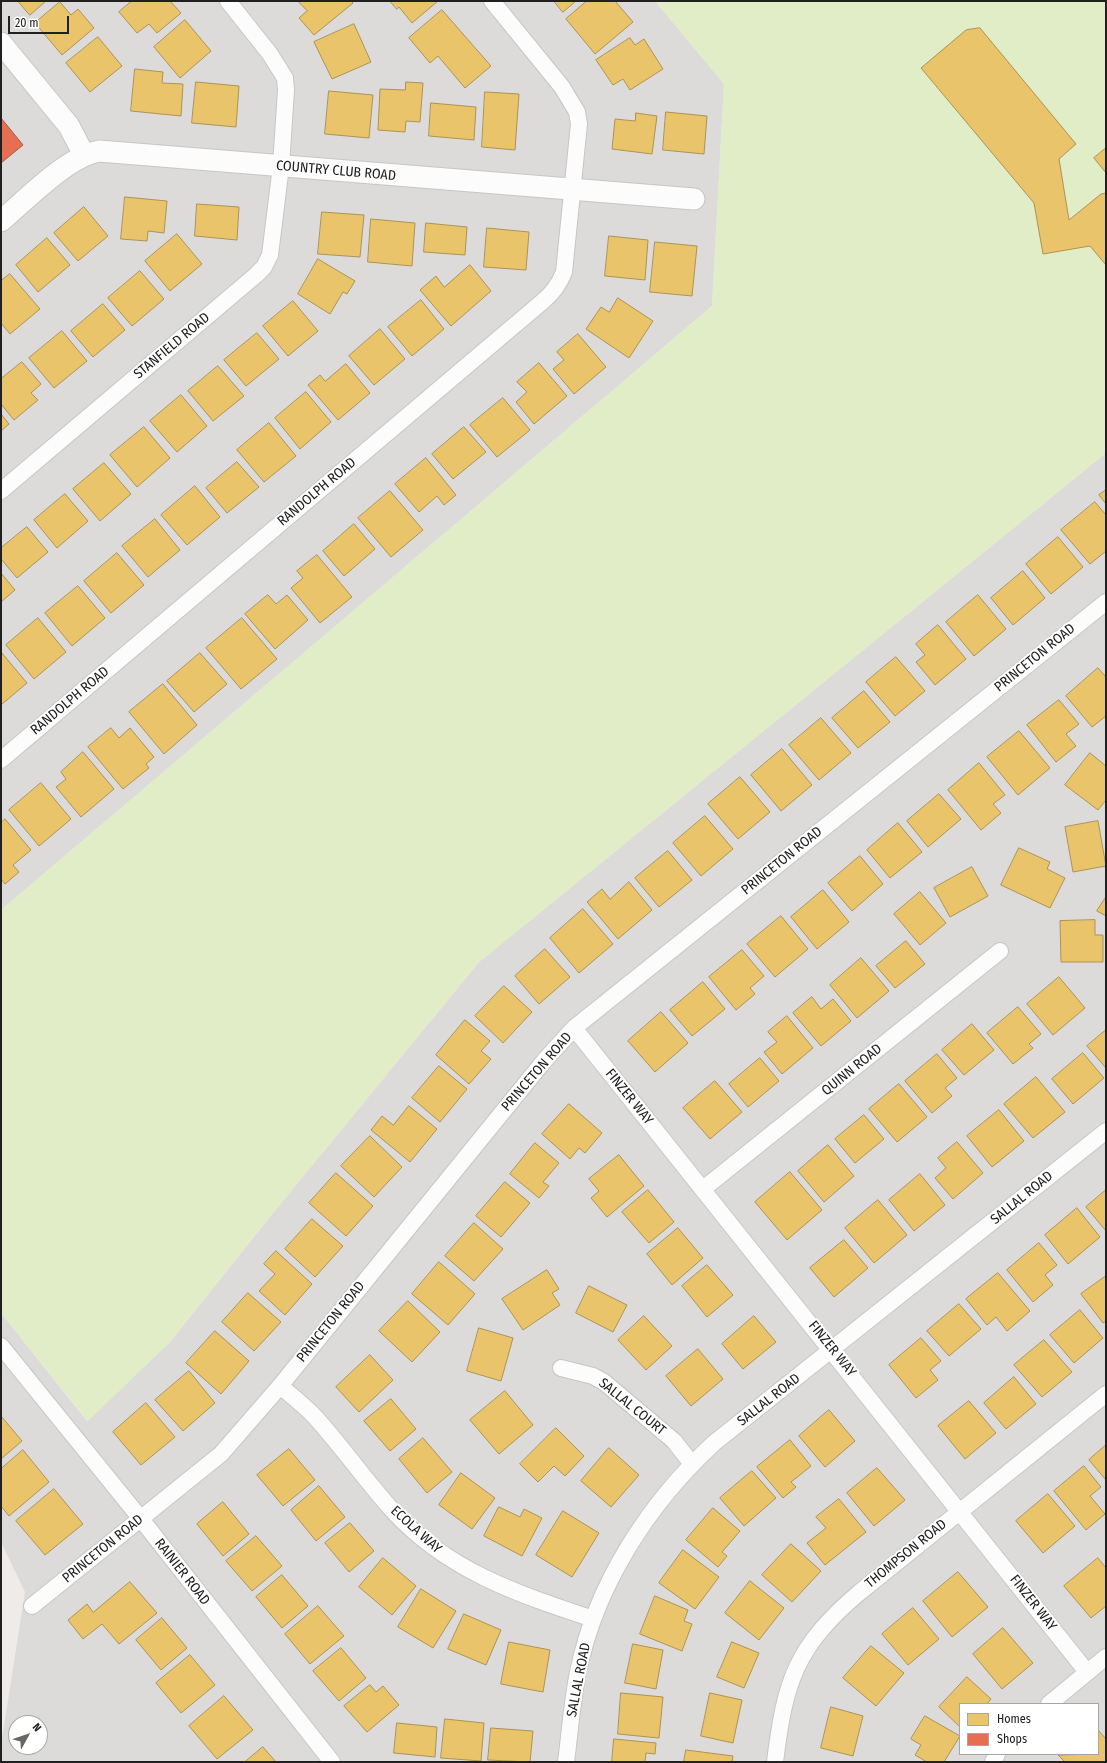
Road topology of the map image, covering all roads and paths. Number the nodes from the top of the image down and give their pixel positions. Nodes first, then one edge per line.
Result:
1 (228, 1) edge
2 (492, 1) edge
3 (1, 43) edge
4 (84, 155) junction
5 (281, 166) junction
6 (572, 190) junction
7 (694, 199) dead end
8 (1, 221) edge
9 (1, 491) edge
10 (1106, 602) edge
11 (1, 760) edge
12 (1000, 951) dead end
13 (574, 1028) junction
14 (1106, 1131) edge
15 (703, 1189) junction
16 (1, 1346) edge
17 (832, 1350) junction
18 (561, 1368) dead end
19 (280, 1386) junction
20 (1106, 1394) edge
21 (692, 1464) junction
22 (960, 1510) junction
23 (141, 1519) junction
24 (32, 1606) dead end
25 (593, 1619) junction
26 (1106, 1657) edge
27 (1087, 1672) junction
28 (1050, 1703) edge
29 (332, 1762) edge
30 (566, 1762) edge
31 (775, 1762) edge

1 - 5 street, STANFIELD ROAD
2 - 6 street, RANDOLPH ROAD
3 - 4 street
4 - 5 street, COUNTRY CLUB ROAD
4 - 8 street, COUNTRY CLUB ROAD
5 - 6 street, COUNTRY CLUB ROAD
5 - 9 street, STANFIELD ROAD
6 - 7 street, COUNTRY CLUB ROAD
6 - 11 street, RANDOLPH ROAD
10 - 13 street, PRINCETON ROAD
12 - 15 street, QUINN ROAD
13 - 15 street, FINZER WAY
13 - 19 street, PRINCETON ROAD
14 - 17 street, SALLAL ROAD
15 - 17 street, FINZER WAY
16 - 23 street, RAINIER ROAD
17 - 21 street, SALLAL ROAD
17 - 22 street, FINZER WAY
18 - 21 street, SALLAL COURT
19 - 23 street, PRINCETON ROAD
19 - 25 street, ECOLA WAY
20 - 22 street, THOMPSON ROAD
21 - 25 street, SALLAL ROAD
22 - 27 street, FINZER WAY
22 - 31 street, THOMPSON ROAD
23 - 24 street, PRINCETON ROAD
23 - 29 street, RAINIER ROAD
25 - 30 street, SALLAL ROAD
26 - 27 street
27 - 28 street

